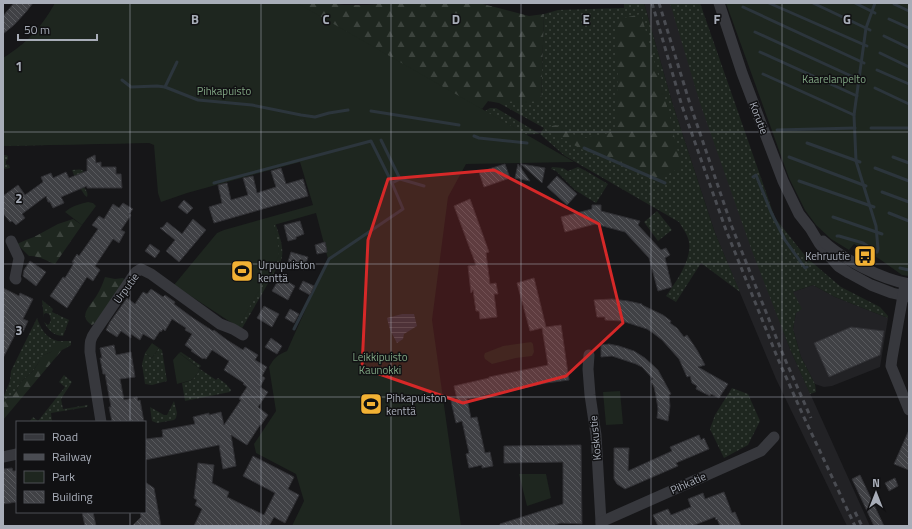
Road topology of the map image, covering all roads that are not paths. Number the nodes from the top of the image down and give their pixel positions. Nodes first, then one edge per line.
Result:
1 (719, 3) edge
2 (810, 228) junction
3 (11, 241) dead end
4 (15, 278) dead end
5 (907, 284) edge
6 (906, 297) edge
7 (242, 335) dead end
8 (589, 355) dead end
9 (909, 410) edge
10 (101, 421) edge
11 (774, 437) dead end
12 (16, 454) edge
13 (3, 457) edge
14 (600, 524) edge

1 - 2 street, Korutie
2 - 5 street, Korutie
2 - 6 street, Korutie
3 - 4 street
5 - 6 street
6 - 9 street
7 - 10 street, Urputie
8 - 14 street, Koskustie
11 - 14 street, Pihkatie
12 - 13 street

